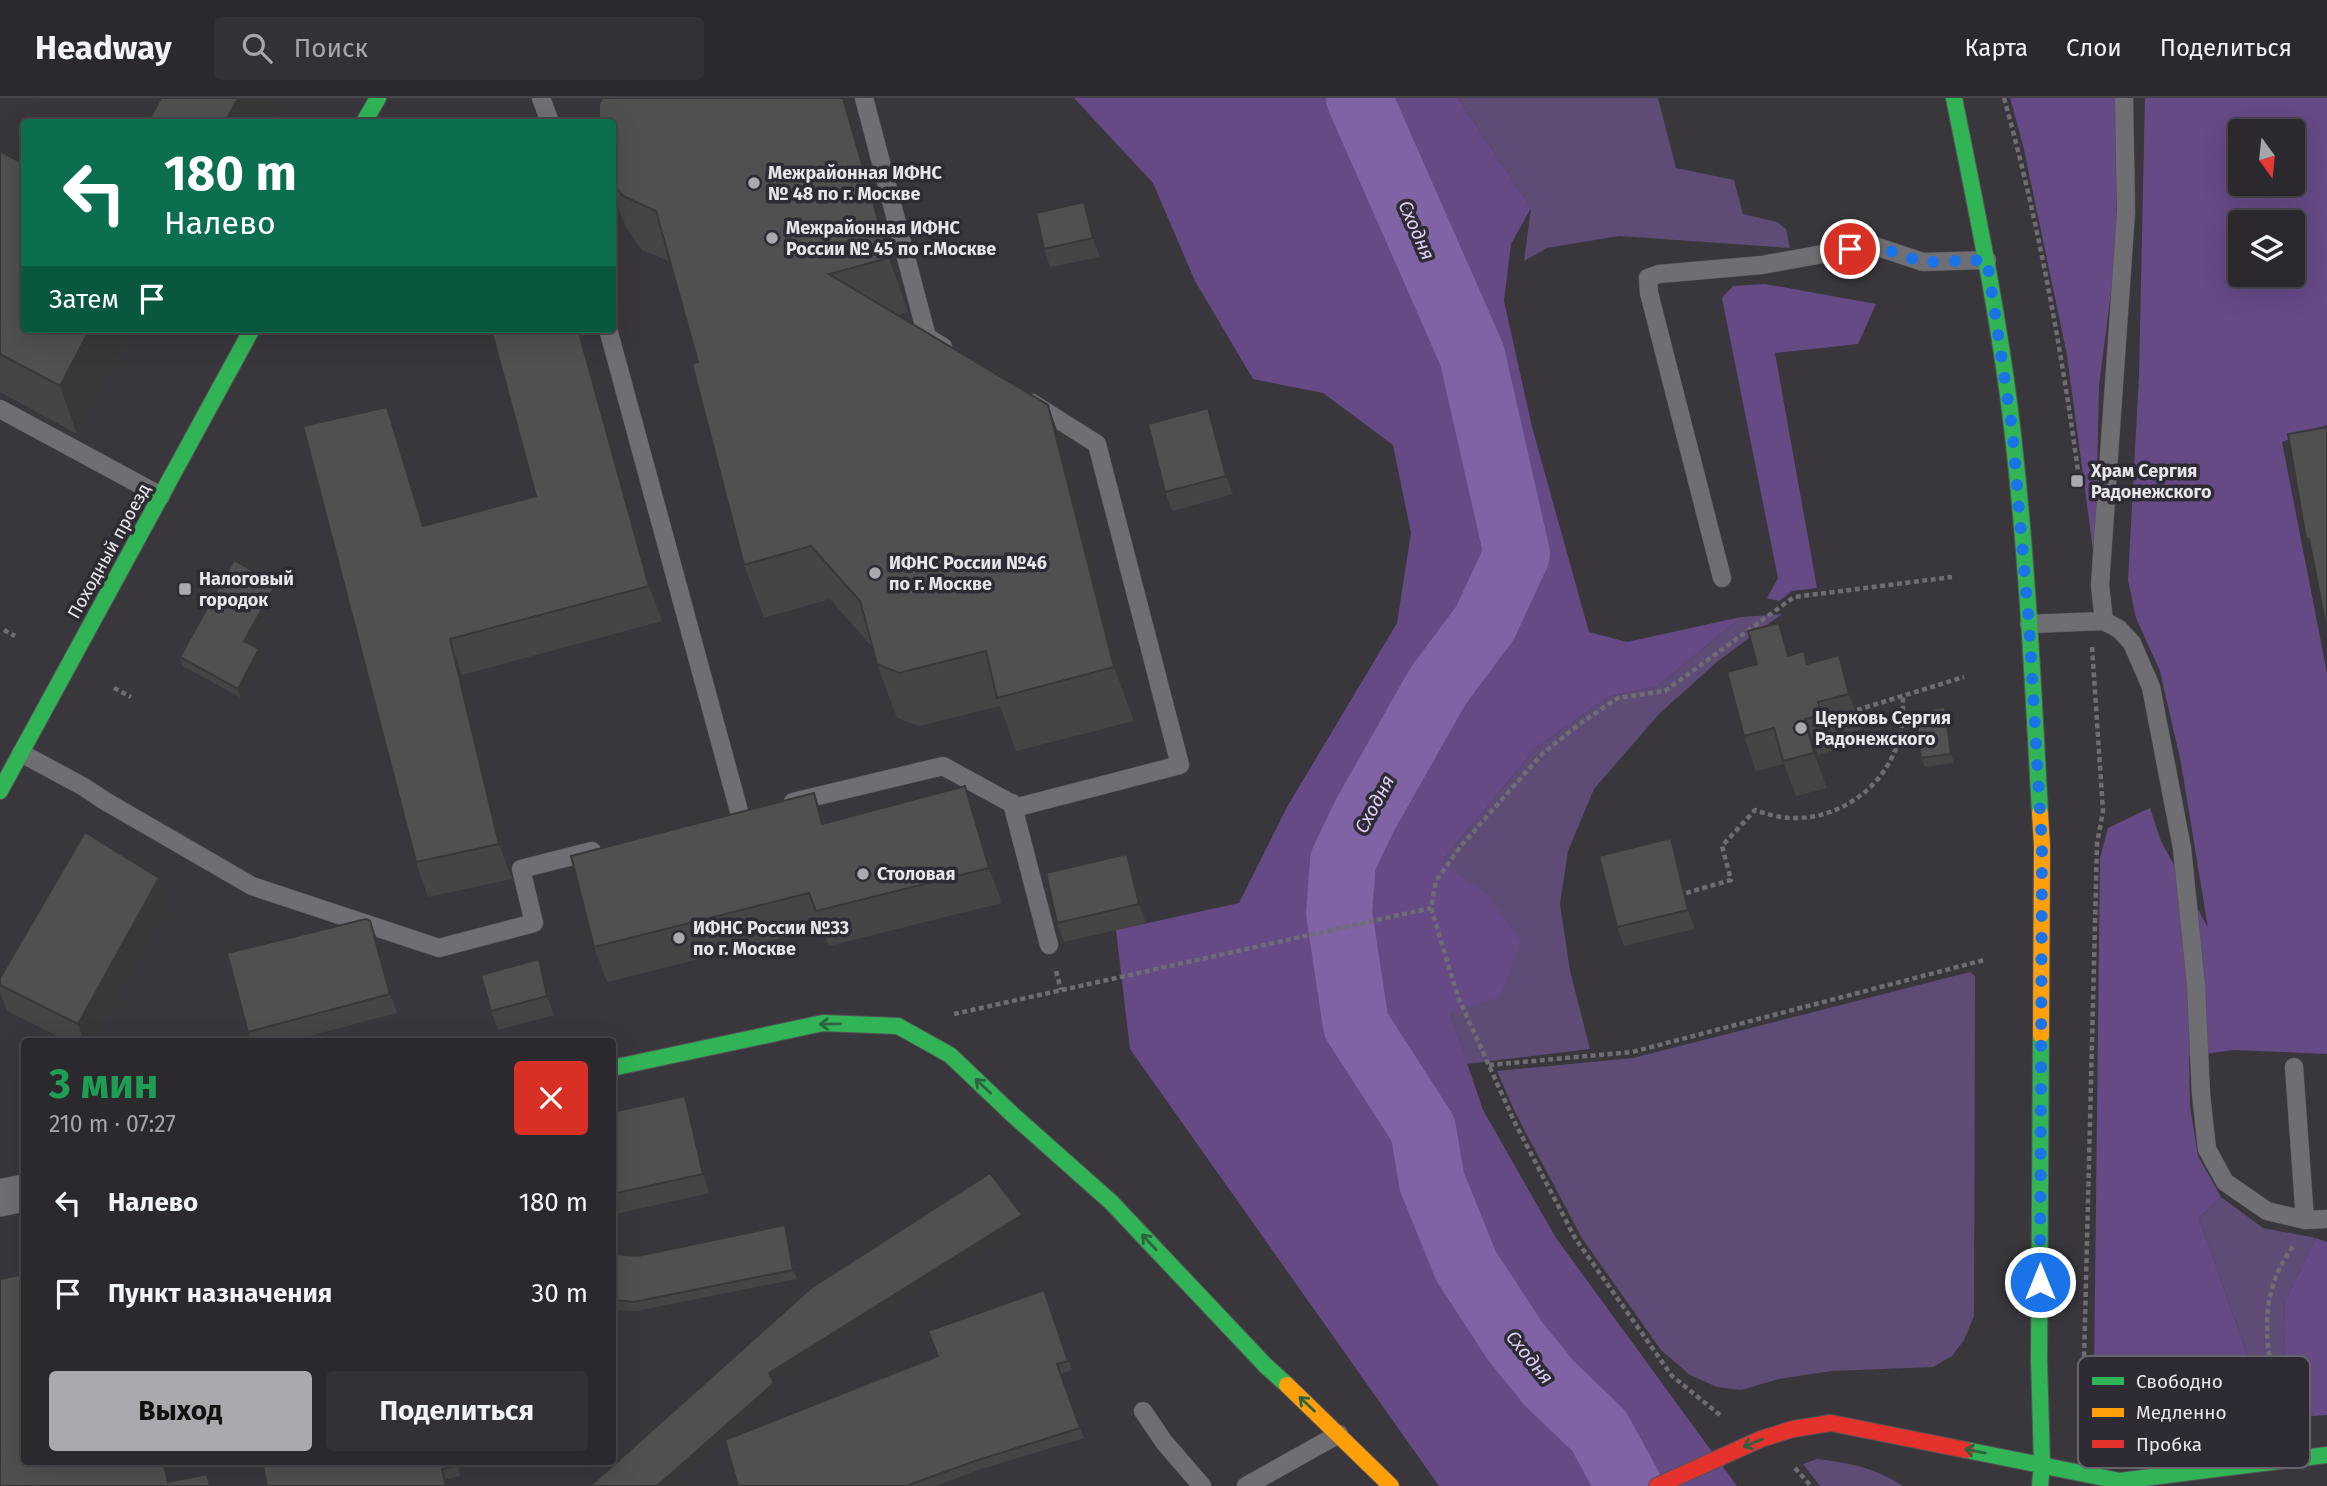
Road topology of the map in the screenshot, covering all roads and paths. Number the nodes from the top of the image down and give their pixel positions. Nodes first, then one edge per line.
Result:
1 (352, 98) edge
2 (541, 98) edge
3 (864, 98) edge
4 (1954, 98) edge
5 (2004, 98) edge
6 (2124, 98) edge
7 (371, 110) edge
8 (549, 119) edge
9 (1987, 260) junction
10 (250, 333) edge
11 (609, 333) edge
12 (961, 358) edge
13 (1018, 394) edge
14 (0, 409) edge
15 (2079, 482) dead end
16 (161, 496) junction
17 (1952, 577) dead end
18 (1722, 578) dead end
19 (2097, 621) junction
20 (2029, 624) junction
21 (4, 630) dead end
22 (15, 636) dead end
23 (1964, 677) dead end
24 (114, 688) dead end
25 (1903, 696) junction
26 (131, 697) dead end
27 (1857, 710) dead end
28 (20, 753) junction
29 (0, 791) edge
30 (1012, 803) junction
31 (780, 805) edge
32 (740, 815) edge
33 (611, 846) edge
34 (1686, 893) edge
35 (1431, 908) junction
36 (1049, 945) dead end
37 (1984, 960) dead end
38 (953, 1014) dead end
39 (1489, 1065) junction
40 (616, 1067) edge
41 (2294, 1067) dead end
42 (21, 1194) edge
43 (0, 1198) edge
44 (2318, 1219) edge
45 (2084, 1356) edge
46 (2268, 1356) edge
47 (1143, 1411) dead end
48 (1339, 1434) junction
49 (1761, 1439) junction
50 (2042, 1464) junction
51 (2219, 1468) edge
52 (1202, 1486) edge
53 (1246, 1486) edge
54 (1391, 1486) edge
55 (1657, 1486) edge
56 (1811, 1486) edge
57 (2040, 1486) edge

1 - 7 lane
2 - 8 lane
3 - 12 lane
4 - 9 main road
5 - 15 path
6 - 19 lane
9 - 18 lane
9 - 20 main road
10 - 16 main road, Походный проезд
11 - 32 lane
13 - 30 lane
14 - 16 lane
16 - 28 main road, Походный проезд
17 - 35 path
19 - 20 lane
19 - 44 lane
19 - 45 path
20 - 50 main road
21 - 22 path
23 - 25 path
24 - 26 path
25 - 27 path
25 - 34 path
28 - 29 main road, Походный проезд
28 - 33 lane
30 - 31 lane
30 - 36 lane
35 - 38 path
35 - 39 path
37 - 39 path
39 - 49 path
48 -> 40 main road
41 - 44 lane
42 - 43 street
44 - 46 path
47 - 52 lane
48 - 53 lane
48 - 54 main road
50 -> 49 main road
49 -> 55 main road
49 - 56 path
50 - 51 main road
50 - 57 main road

